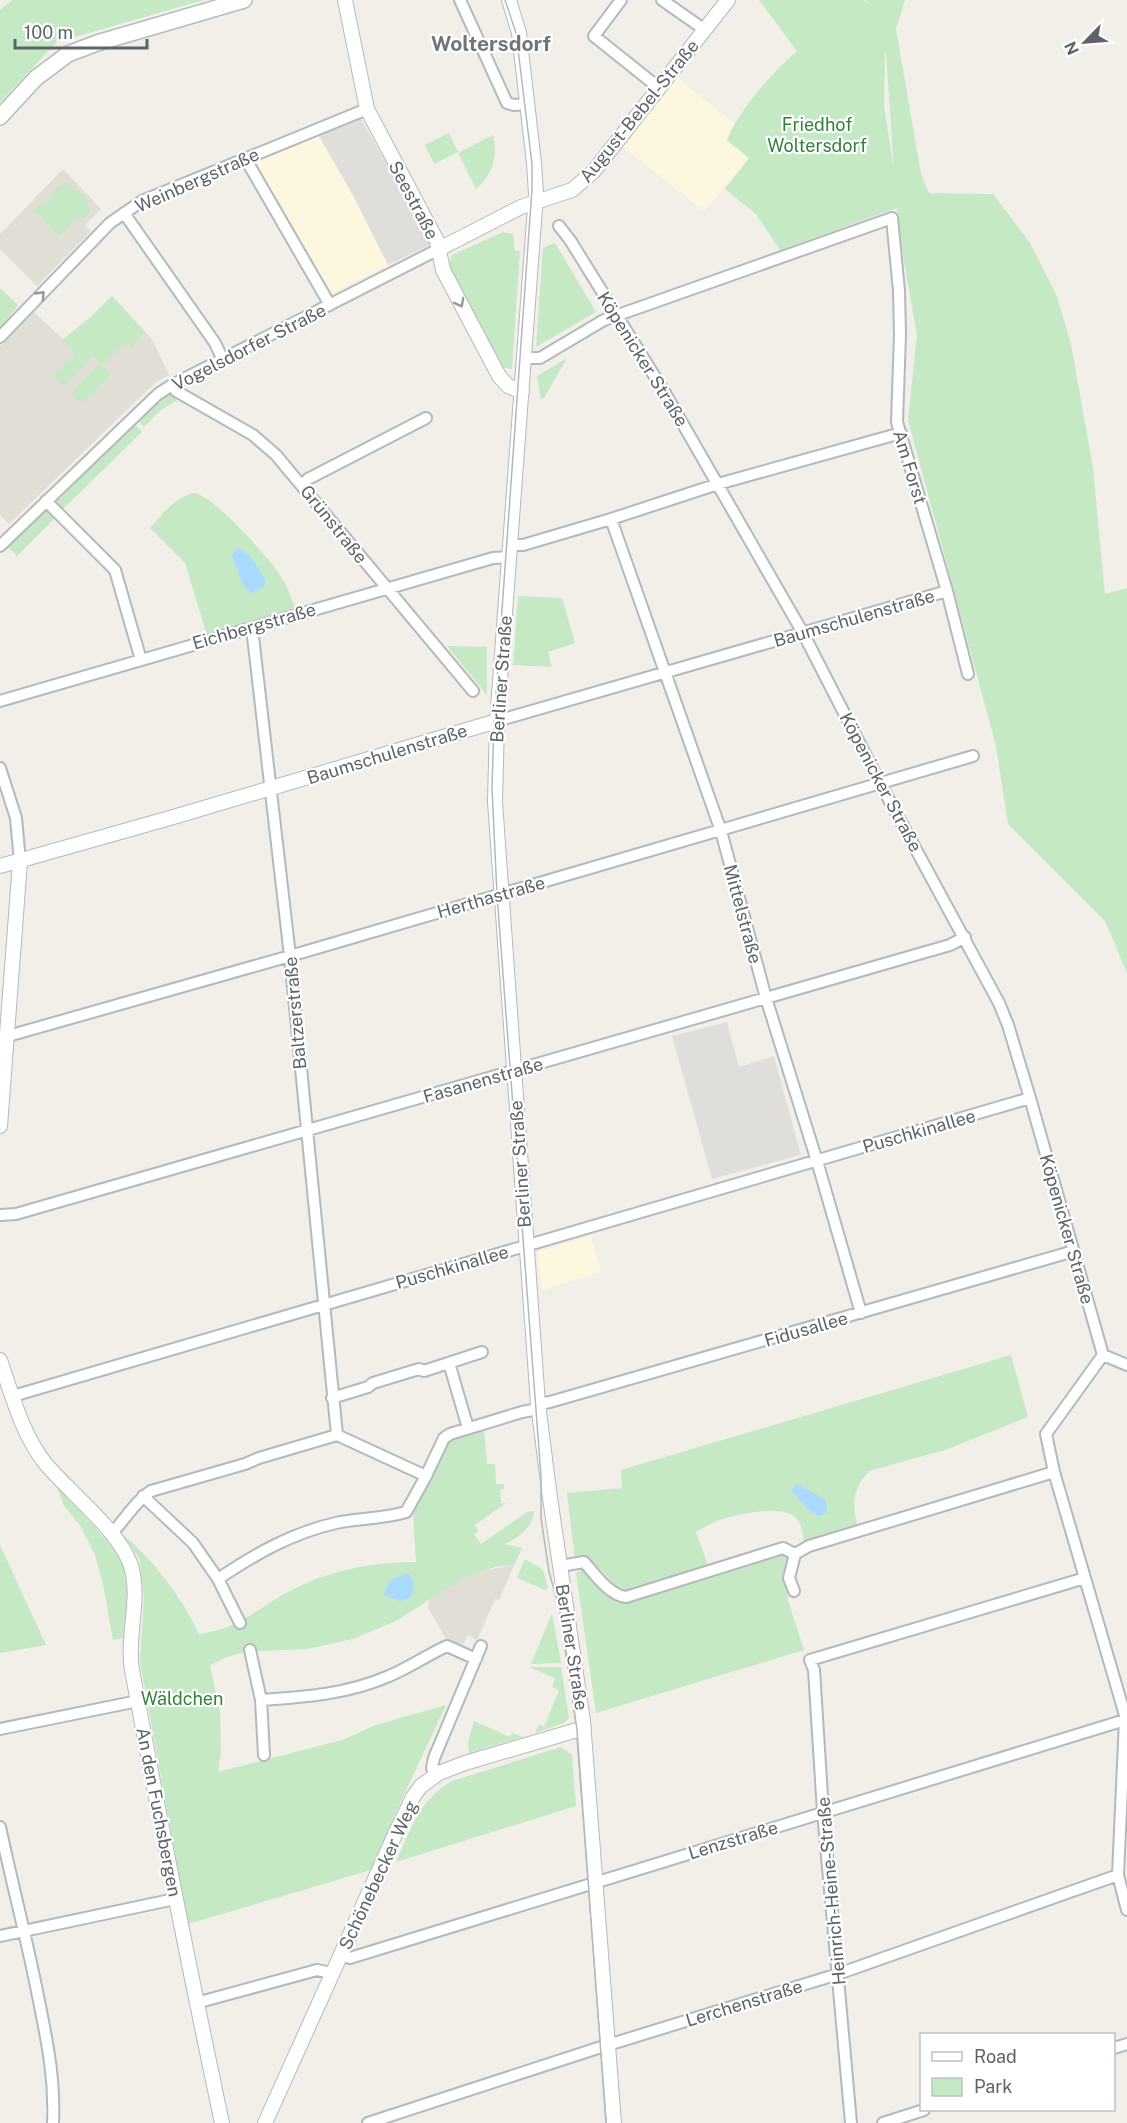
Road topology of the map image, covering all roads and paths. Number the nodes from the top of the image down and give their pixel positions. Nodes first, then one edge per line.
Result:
1 (244, 0) edge
2 (345, 0) edge
3 (460, 0) edge
4 (509, 0) edge
5 (621, 0) edge
6 (662, 0) edge
7 (728, 0) edge
8 (705, 30) junction
9 (659, 88) junction
10 (528, 104) junction
11 (367, 109) junction
12 (0, 117) edge
13 (245, 158) junction
14 (536, 202) junction
15 (124, 213) junction
16 (559, 226) dead end
17 (439, 249) junction
18 (330, 305) junction
19 (616, 316) junction
20 (0, 337) edge
21 (524, 358) junction
22 (223, 360) junction
23 (172, 385) junction
24 (517, 391) junction
25 (426, 418) dead end
26 (901, 433) junction
27 (718, 484) junction
28 (302, 485) junction
29 (46, 501) junction
30 (611, 519) junction
31 (0, 546) edge
32 (510, 551) junction
33 (386, 588) junction
34 (947, 591) junction
35 (252, 627) junction
36 (803, 633) junction
37 (141, 660) junction
38 (665, 673) junction
39 (968, 674) dead end
40 (473, 691) dead end
41 (0, 701) edge
42 (497, 722) junction
43 (973, 756) dead end
44 (0, 768) edge
45 (880, 783) junction
46 (271, 789) junction
47 (721, 831) junction
48 (20, 862) junction
49 (0, 866) edge
50 (501, 894) junction
51 (965, 938) junction
52 (290, 956) junction
53 (766, 998) junction
54 (8, 1036) junction
55 (513, 1072) junction
56 (1030, 1098) junction
57 (0, 1126) edge
58 (306, 1131) junction
59 (817, 1161) junction
60 (0, 1215) edge
61 (526, 1246) junction
62 (1074, 1251) junction
63 (324, 1305) junction
64 (861, 1313) junction
65 (482, 1352) dead end
66 (1103, 1355) junction
67 (0, 1360) edge
68 (449, 1363) junction
69 (1127, 1365) edge
70 (13, 1396) junction
71 (332, 1398) junction
72 (538, 1407) junction
73 (468, 1428) junction
74 (337, 1435) junction
75 (1054, 1472) junction
76 (426, 1476) junction
77 (143, 1496) junction
78 (111, 1533) junction
79 (795, 1554) junction
80 (560, 1566) junction
81 (1085, 1578) junction
82 (218, 1579) junction
83 (794, 1591) dead end
84 (240, 1623) dead end
85 (481, 1646) dead end
86 (250, 1650) dead end
87 (476, 1659) junction
88 (261, 1700) junction
89 (138, 1701) junction
90 (1126, 1721) edge
91 (584, 1728) junction
92 (0, 1729) edge
93 (264, 1755) dead end
94 (436, 1775) junction
95 (823, 1812) junction
96 (0, 1827) edge
97 (1118, 1875) junction
98 (595, 1882) junction
99 (175, 1899) junction
100 (1127, 1910) edge
101 (24, 1931) junction
102 (0, 1936) edge
103 (340, 1955) junction
104 (332, 1973) junction
105 (838, 1974) junction
106 (196, 2003) junction
107 (608, 2045) junction
108 (920, 2110) edge
109 (53, 2123) edge
110 (222, 2123) edge
111 (265, 2123) edge
112 (368, 2123) edge
113 (614, 2123) edge
114 (851, 2123) edge
115 (883, 2123) edge

1 - 12 main road
2 - 11 street, Seestraße
3 - 10 street
4 - 10 street, Berliner Straße
5 - 9 street
6 - 8 street
7 - 8 street, August-Bebel-Straße
8 - 9 street, August-Bebel-Straße
9 - 14 street, August-Bebel-Straße
10 - 14 street, Berliner Straße
11 - 13 street, Weinbergstraße
11 - 17 street, Seestraße
13 - 15 street, Weinbergstraße
13 - 18 street
14 - 17 street, Vogelsdorfer Straße
14 - 21 street, Berliner Straße
20 -> 15 street, Weinbergstraße
15 - 22 street
16 - 19 street, Köpenicker Straße
17 - 18 street, Vogelsdorfer Straße
17 -> 24 street, Seestraße
18 - 22 street, Vogelsdorfer Straße
19 - 21 street
19 - 26 street, Am Forst
19 - 27 street, Köpenicker Straße
21 - 24 street, Berliner Straße
22 - 23 street, Vogelsdorfer Straße
23 - 28 street, Grünstraße
23 - 29 street, Vogelsdorfer Straße
24 - 32 street, Berliner Straße
25 - 28 street
26 - 27 street, Eichbergstraße
26 - 34 street, Am Forst
27 - 30 street, Eichbergstraße
27 - 36 street, Köpenicker Straße
28 - 33 street, Grünstraße
29 - 31 street, Vogelsdorfer Straße
29 - 37 street
30 - 32 street, Eichbergstraße
30 - 38 street, Mittelstraße
32 - 33 street, Eichbergstraße
32 - 42 street, Berliner Straße
33 - 35 street, Eichbergstraße
33 - 40 street, Grünstraße
34 - 36 street, Baumschulenstraße
34 - 39 street, Am Forst
35 - 37 street, Eichbergstraße
35 - 46 street, Baltzerstraße
36 - 38 street, Baumschulenstraße
36 - 45 street, Köpenicker Straße
37 - 41 street, Eichbergstraße
38 - 42 street, Baumschulenstraße
38 - 47 street, Mittelstraße
42 - 46 street, Baumschulenstraße
42 - 50 street, Berliner Straße
43 - 45 street, Herthastraße
44 - 48 street
45 - 47 street, Herthastraße
45 - 51 street, Köpenicker Straße
46 - 48 street, Baumschulenstraße
46 - 52 street, Baltzerstraße
47 - 50 street, Herthastraße
47 - 53 street, Mittelstraße
48 - 49 street, Baumschulenstraße
48 - 54 street
50 - 52 street, Herthastraße
50 - 55 street, Berliner Straße
51 - 53 street, Fasanenstraße
51 - 56 street, Köpenicker Straße
52 - 54 street, Herthastraße
52 - 58 street, Baltzerstraße
53 - 55 street, Fasanenstraße
53 - 59 street, Mittelstraße
54 - 57 street
55 - 58 street, Fasanenstraße
55 - 61 street, Berliner Straße
56 - 59 street, Puschkinallee
56 - 62 street, Köpenicker Straße
58 - 60 street, Fasanenstraße
58 - 63 street, Baltzerstraße
59 - 61 street, Puschkinallee
59 - 64 street, Mittelstraße
61 - 63 street, Puschkinallee
61 - 72 street, Berliner Straße
62 - 64 street, Fidusallee
62 - 66 street, Köpenicker Straße
63 - 70 street, Puschkinallee
63 - 71 street, Baltzerstraße
64 - 72 street, Fidusallee
65 - 68 street
66 - 69 street
66 - 75 street
67 - 70 street, An den Fuchsbergen
68 - 71 street
68 - 73 street
70 - 78 street, An den Fuchsbergen
71 - 74 street
72 - 73 street, Fidusallee
72 - 80 street, Berliner Straße
73 - 76 street, Fidusallee
74 - 76 street
74 - 77 street
75 - 79 street
75 - 81 street
76 - 82 street, Fidusallee
77 - 78 street
77 - 82 street
78 - 89 street, An den Fuchsbergen
79 - 80 street
79 - 83 street
80 - 91 street, Berliner Straße
81 - 90 street
81 - 95 street, Heinrich-Heine-Straße
82 - 84 street
85 - 87 street
86 - 88 street
87 - 88 street
87 - 94 street
88 - 93 street
89 - 92 street
89 - 99 street, An den Fuchsbergen
90 - 95 street, Lenzstraße
90 - 97 street
91 - 94 street, Schönebecker Weg
91 - 98 street, Berliner Straße
94 - 103 street, Schönebecker Weg
95 - 98 street, Lenzstraße
95 - 105 street, Heinrich-Heine-Straße
96 - 101 street
97 - 100 street
97 - 105 street, Lerchenstraße
98 - 103 street, Lenzstraße
98 - 107 street, Berliner Straße
99 - 101 street
99 - 106 street, An den Fuchsbergen
101 - 102 street
101 - 109 street
103 - 104 street, Schönebecker Weg
104 - 106 street
104 - 111 street, Schönebecker Weg
105 - 107 street, Lerchenstraße
105 - 114 street, Heinrich-Heine-Straße
106 - 110 street, An den Fuchsbergen
107 - 112 street, Lerchenstraße
107 - 113 street, Berliner Straße
108 - 115 street

